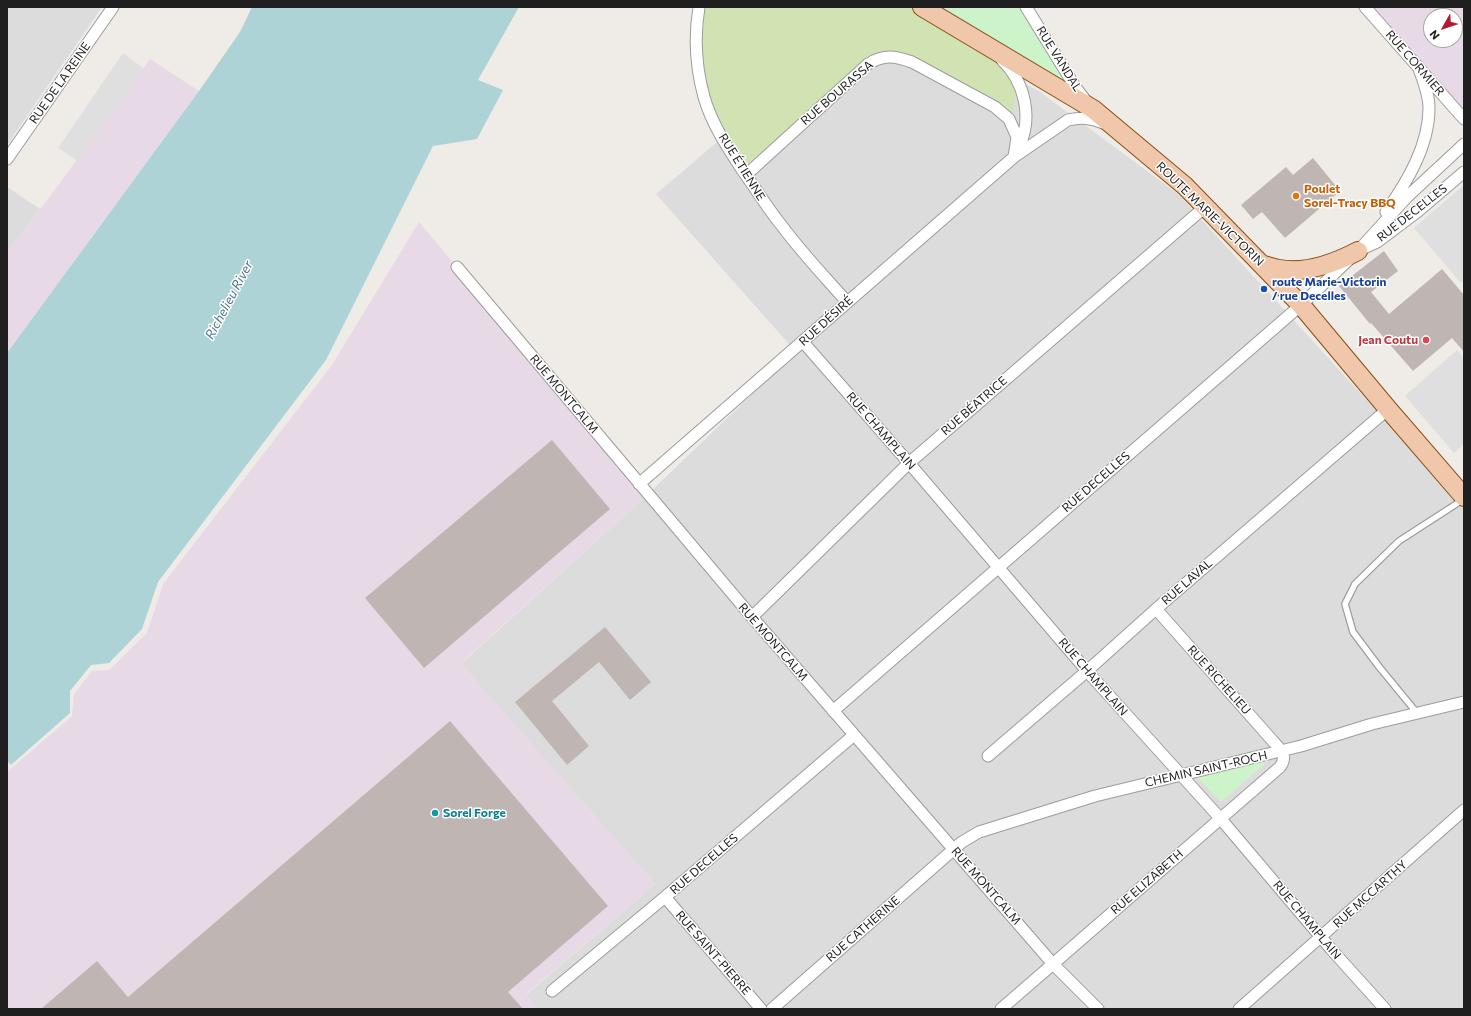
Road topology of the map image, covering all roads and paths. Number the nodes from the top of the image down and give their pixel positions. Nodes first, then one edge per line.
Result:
1 (114, 7) edge
2 (699, 7) edge
3 (922, 7) edge
4 (1026, 7) edge
5 (1365, 7) edge
6 (985, 45) junction
7 (1418, 66) junction
8 (1093, 109) junction
9 (1464, 119) edge
10 (1119, 130) junction
11 (1464, 144) edge
12 (1014, 157) junction
13 (7, 159) edge
14 (1464, 172) edge
15 (746, 175) junction
16 (1206, 206) junction
17 (1358, 251) junction
18 (1261, 264) junction
19 (457, 266) dead end
20 (847, 302) junction
21 (1301, 305) junction
22 (803, 342) junction
23 (1388, 410) junction
24 (909, 462) junction
25 (639, 484) junction
26 (1464, 498) edge
27 (999, 568) junction
28 (1156, 609) junction
29 (752, 617) junction
30 (1087, 671) junction
31 (1464, 702) edge
32 (833, 711) junction
33 (1417, 713) junction
34 (854, 735) junction
35 (1282, 751) junction
36 (988, 756) dead end
37 (1180, 774) junction
38 (1464, 810) edge
39 (1220, 818) junction
40 (954, 850) junction
41 (665, 897) junction
42 (1321, 937) junction
43 (1053, 964) junction
44 (552, 991) dead end
45 (761, 1009) edge
46 (772, 1009) edge
47 (1001, 1009) edge
48 (1098, 1009) edge
49 (1239, 1009) edge
50 (1385, 1009) edge

1 - 13 street, RUE DE LA REINE
2 - 15 street, RUE ÉTIENNE
3 - 6 main road, ROUTE MARIE-VICTORIN
4 - 8 street, RUE VANDAL
5 - 7 street, RUE CORMIER
6 - 8 main road, ROUTE MARIE-VICTORIN
6 - 12 street, RUE DÉSIRÉ
7 - 9 street, RUE CORMIER
7 - 17 street
8 - 10 main road, ROUTE MARIE-VICTORIN
10 - 12 street, RUE DÉSIRÉ
10 - 16 main road, ROUTE MARIE-VICTORIN
11 - 17 street, RUE DECELLES
12 - 15 street, RUE BOURASSA
12 - 20 street, RUE DÉSIRÉ
14 - 17 street, RUE DECELLES
15 - 20 street, RUE ÉTIENNE
16 - 18 main road, ROUTE MARIE-VICTORIN
16 - 24 street, RUE BÉATRICE
17 - 18 main road
17 - 21 street, RUE DECELLES
18 - 21 main road, ROUTE MARIE-VICTORIN
19 - 25 street, RUE MONTCALM
20 - 22 street, RUE DÉSIRÉ
21 - 23 main road, ROUTE MARIE-VICTORIN
21 - 27 street, RUE DECELLES
22 - 24 street, RUE CHAMPLAIN
22 - 25 street, RUE DÉSIRÉ
23 - 26 main road, ROUTE MARIE-VICTORIN
23 - 28 street, RUE LAVAL
24 - 27 street, RUE CHAMPLAIN
24 - 29 street, RUE BÉATRICE
25 - 29 street, RUE MONTCALM
26 - 33 lane
27 - 30 street, RUE CHAMPLAIN
27 - 32 street, RUE DECELLES
28 - 30 street, RUE LAVAL
28 - 35 street, RUE RICHELIEU
29 - 32 street, RUE MONTCALM
30 - 36 street, RUE LAVAL
30 - 37 street, RUE CHAMPLAIN
31 - 33 street, CHEMIN SAINT-ROCH
32 - 34 street, RUE MONTCALM
33 - 35 street, CHEMIN SAINT-ROCH
34 - 40 street, RUE MONTCALM
34 - 41 street, RUE DECELLES
35 - 37 street, CHEMIN SAINT-ROCH
35 - 39 street, RUE ELIZABETH
37 - 39 street, RUE CHAMPLAIN
37 - 40 street, CHEMIN SAINT-ROCH
38 - 42 street, RUE MCCARTHY
39 - 42 street, RUE CHAMPLAIN
39 - 43 street, RUE ELIZABETH
40 - 43 street, RUE MONTCALM
40 - 46 street, RUE CATHERINE
41 - 44 street, RUE DECELLES
41 - 45 street, RUE SAINT-PIERRE
42 - 49 street, RUE MCCARTHY
42 - 50 street, RUE CHAMPLAIN
43 - 47 street, RUE ELIZABETH
43 - 48 street, RUE MONTCALM

